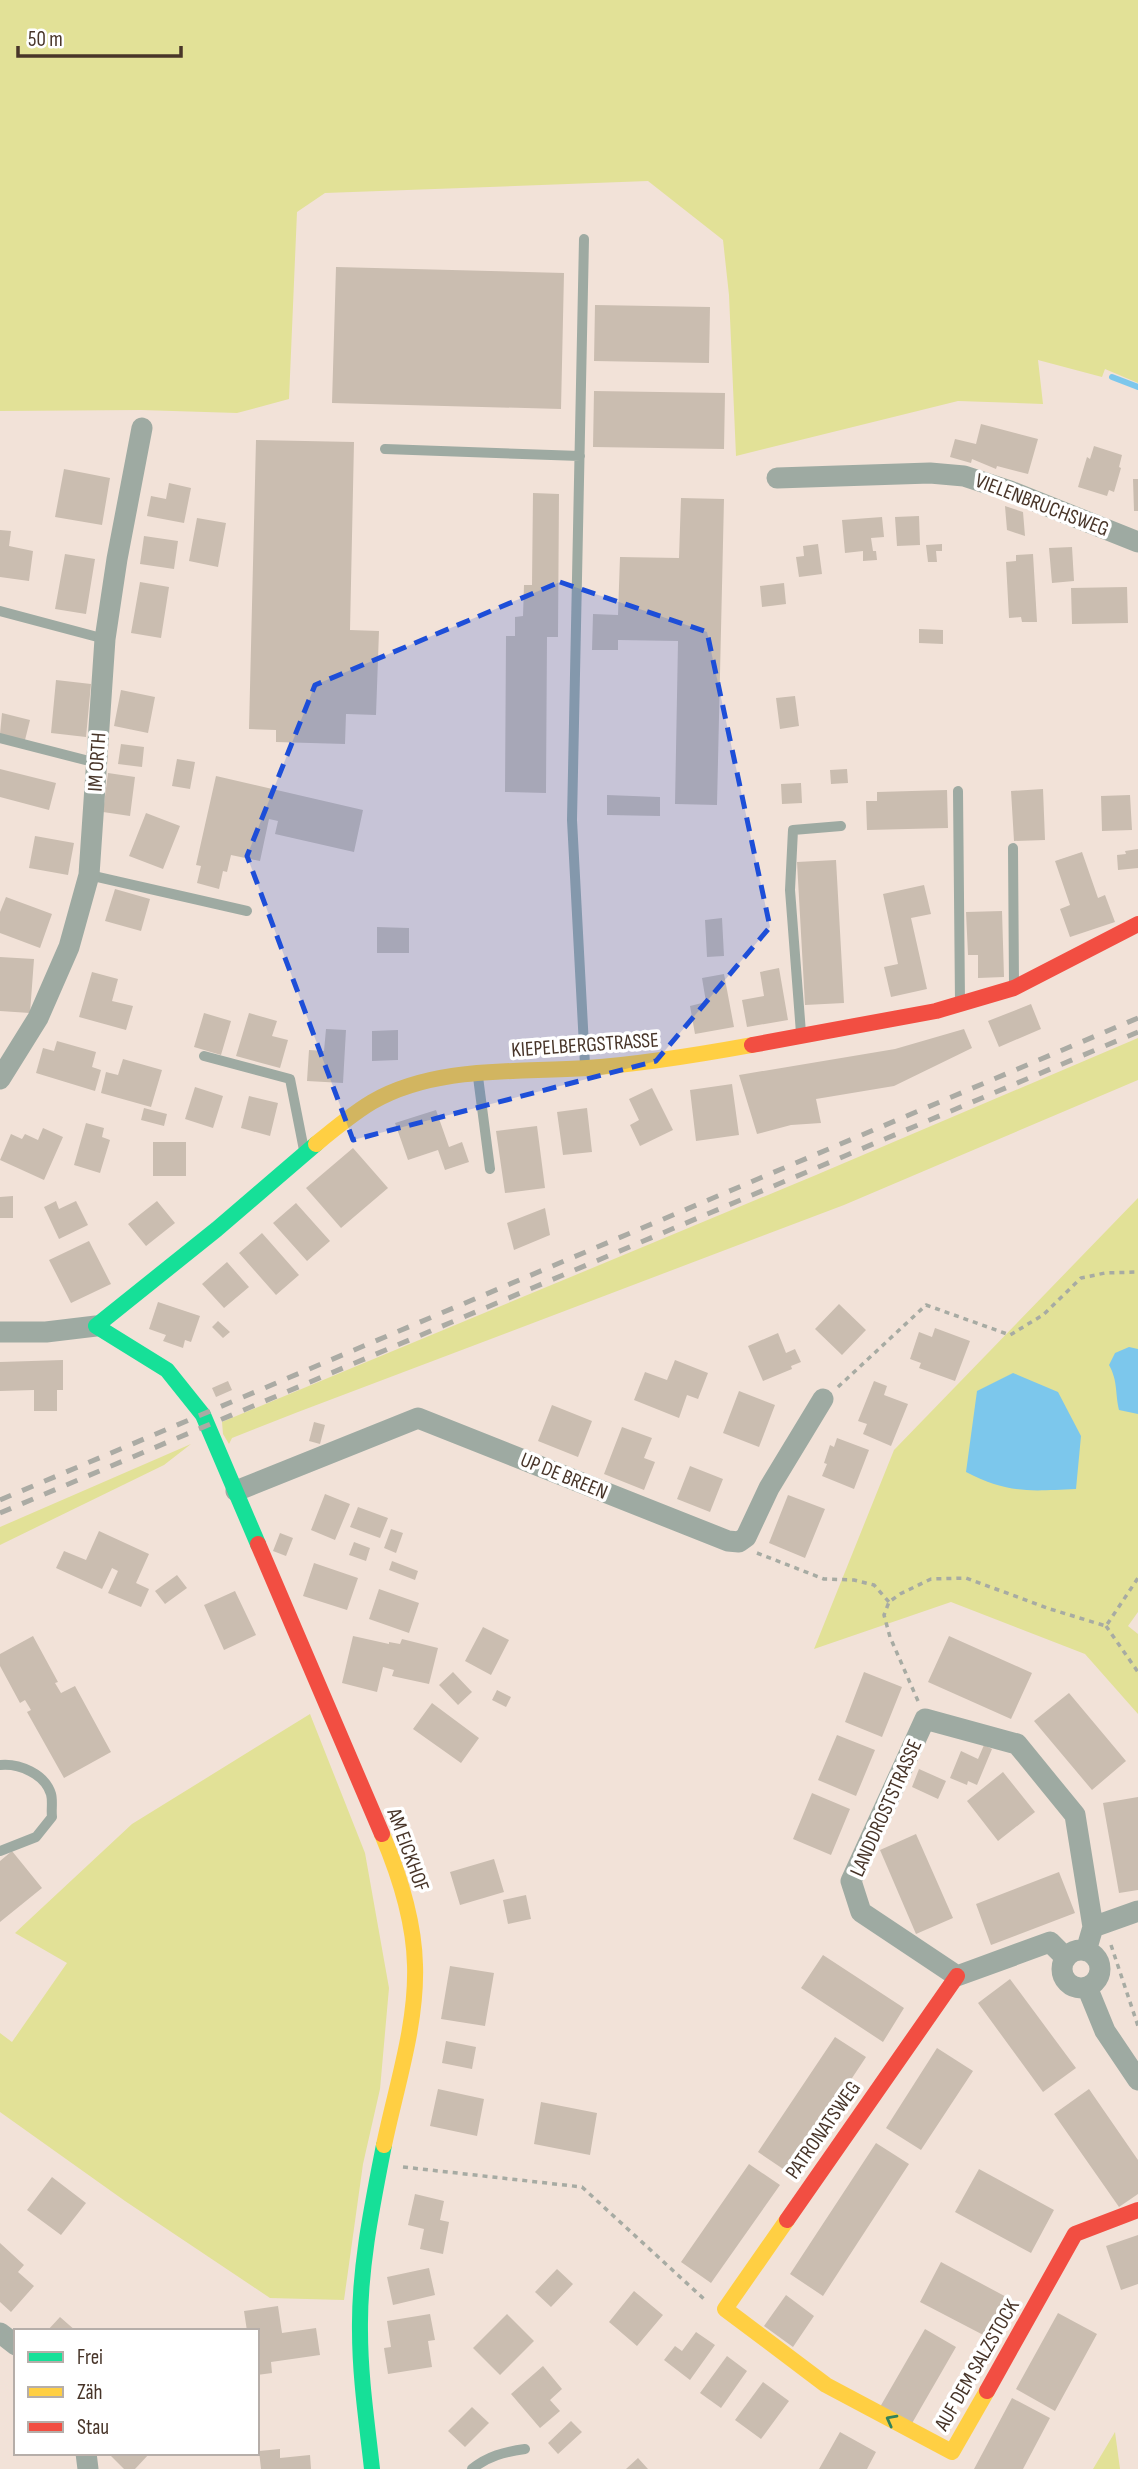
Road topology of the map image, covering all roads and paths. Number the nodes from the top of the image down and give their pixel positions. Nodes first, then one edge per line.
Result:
1 (584, 239) dead end
2 (142, 428) dead end
3 (385, 449) dead end
4 (580, 456) junction
5 (777, 478) dead end
6 (1138, 542) edge
7 (0, 611) edge
8 (105, 639) junction
9 (0, 738) edge
10 (97, 763) junction
11 (958, 791) dead end
12 (841, 826) dead end
13 (1013, 848) dead end
14 (89, 875) junction
15 (247, 911) dead end
16 (1138, 924) edge
17 (1014, 988) junction
18 (960, 1004) junction
19 (801, 1036) junction
20 (204, 1056) dead end
21 (586, 1068) junction
22 (2, 1072) edge
23 (478, 1074) junction
24 (304, 1153) junction
25 (490, 1169) dead end
26 (1138, 1272) edge
27 (96, 1326) junction
28 (0, 1332) edge
29 (847, 1381) dead end
30 (823, 1399) dead end
31 (236, 1491) junction
32 (739, 1542) junction
33 (1138, 1578) edge
34 (889, 1602) junction
35 (1106, 1626) junction
36 (1138, 1672) edge
37 (925, 1719) junction
38 (0, 1765) edge
39 (0, 1851) edge
40 (1138, 1911) edge
41 (1093, 1927) junction
42 (1076, 1954) junction
43 (957, 1976) junction
44 (1087, 1987) junction
45 (1138, 2080) edge
46 (380, 2164) junction
47 (1138, 2210) edge
48 (725, 2309) junction
49 (525, 2449) dead end
50 (372, 2469) edge
51 (472, 2469) edge

1 - 4 lane
2 - 8 street, IM ORTH
3 - 4 lane
4 - 21 lane
5 - 6 street, VIELENBRUCHSWEG
7 - 8 lane
8 - 10 street, IM ORTH
9 - 10 lane
10 - 14 street, IM ORTH
11 - 18 lane
12 - 19 lane
13 - 17 lane
14 - 15 lane
14 - 22 street, IM ORTH
16 - 17 street, KIEPELBERGSTRASSE
17 - 18 street, KIEPELBERGSTRASSE
18 - 19 street, KIEPELBERGSTRASSE
19 - 21 street, KIEPELBERGSTRASSE
20 - 24 lane
21 - 23 street, KIEPELBERGSTRASSE
23 - 24 street, KIEPELBERGSTRASSE
23 - 25 lane
24 - 27 street, KIEPELBERGSTRASSE
26 - 29 path
27 - 28 street
27 - 31 street, AM EICKHOF
30 - 32 street
31 - 32 street, UP DE BREEN
31 - 46 street, AM EICKHOF
32 - 34 path
33 - 35 path
34 - 35 path
34 - 37 path
35 - 36 path
37 - 41 street
37 - 43 street, LANDDROSTSTRASSE
38 - 39 lane
40 - 41 street
41 - 42 street
42 - 43 street
42 - 44 street
42 - 44 street
43 - 48 street, PATRONATSWEG
44 - 45 street
46 - 48 path
46 - 50 street, AM EICKHOF
47 -> 48 street, AUF DEM SALZSTOCK
49 - 51 lane

